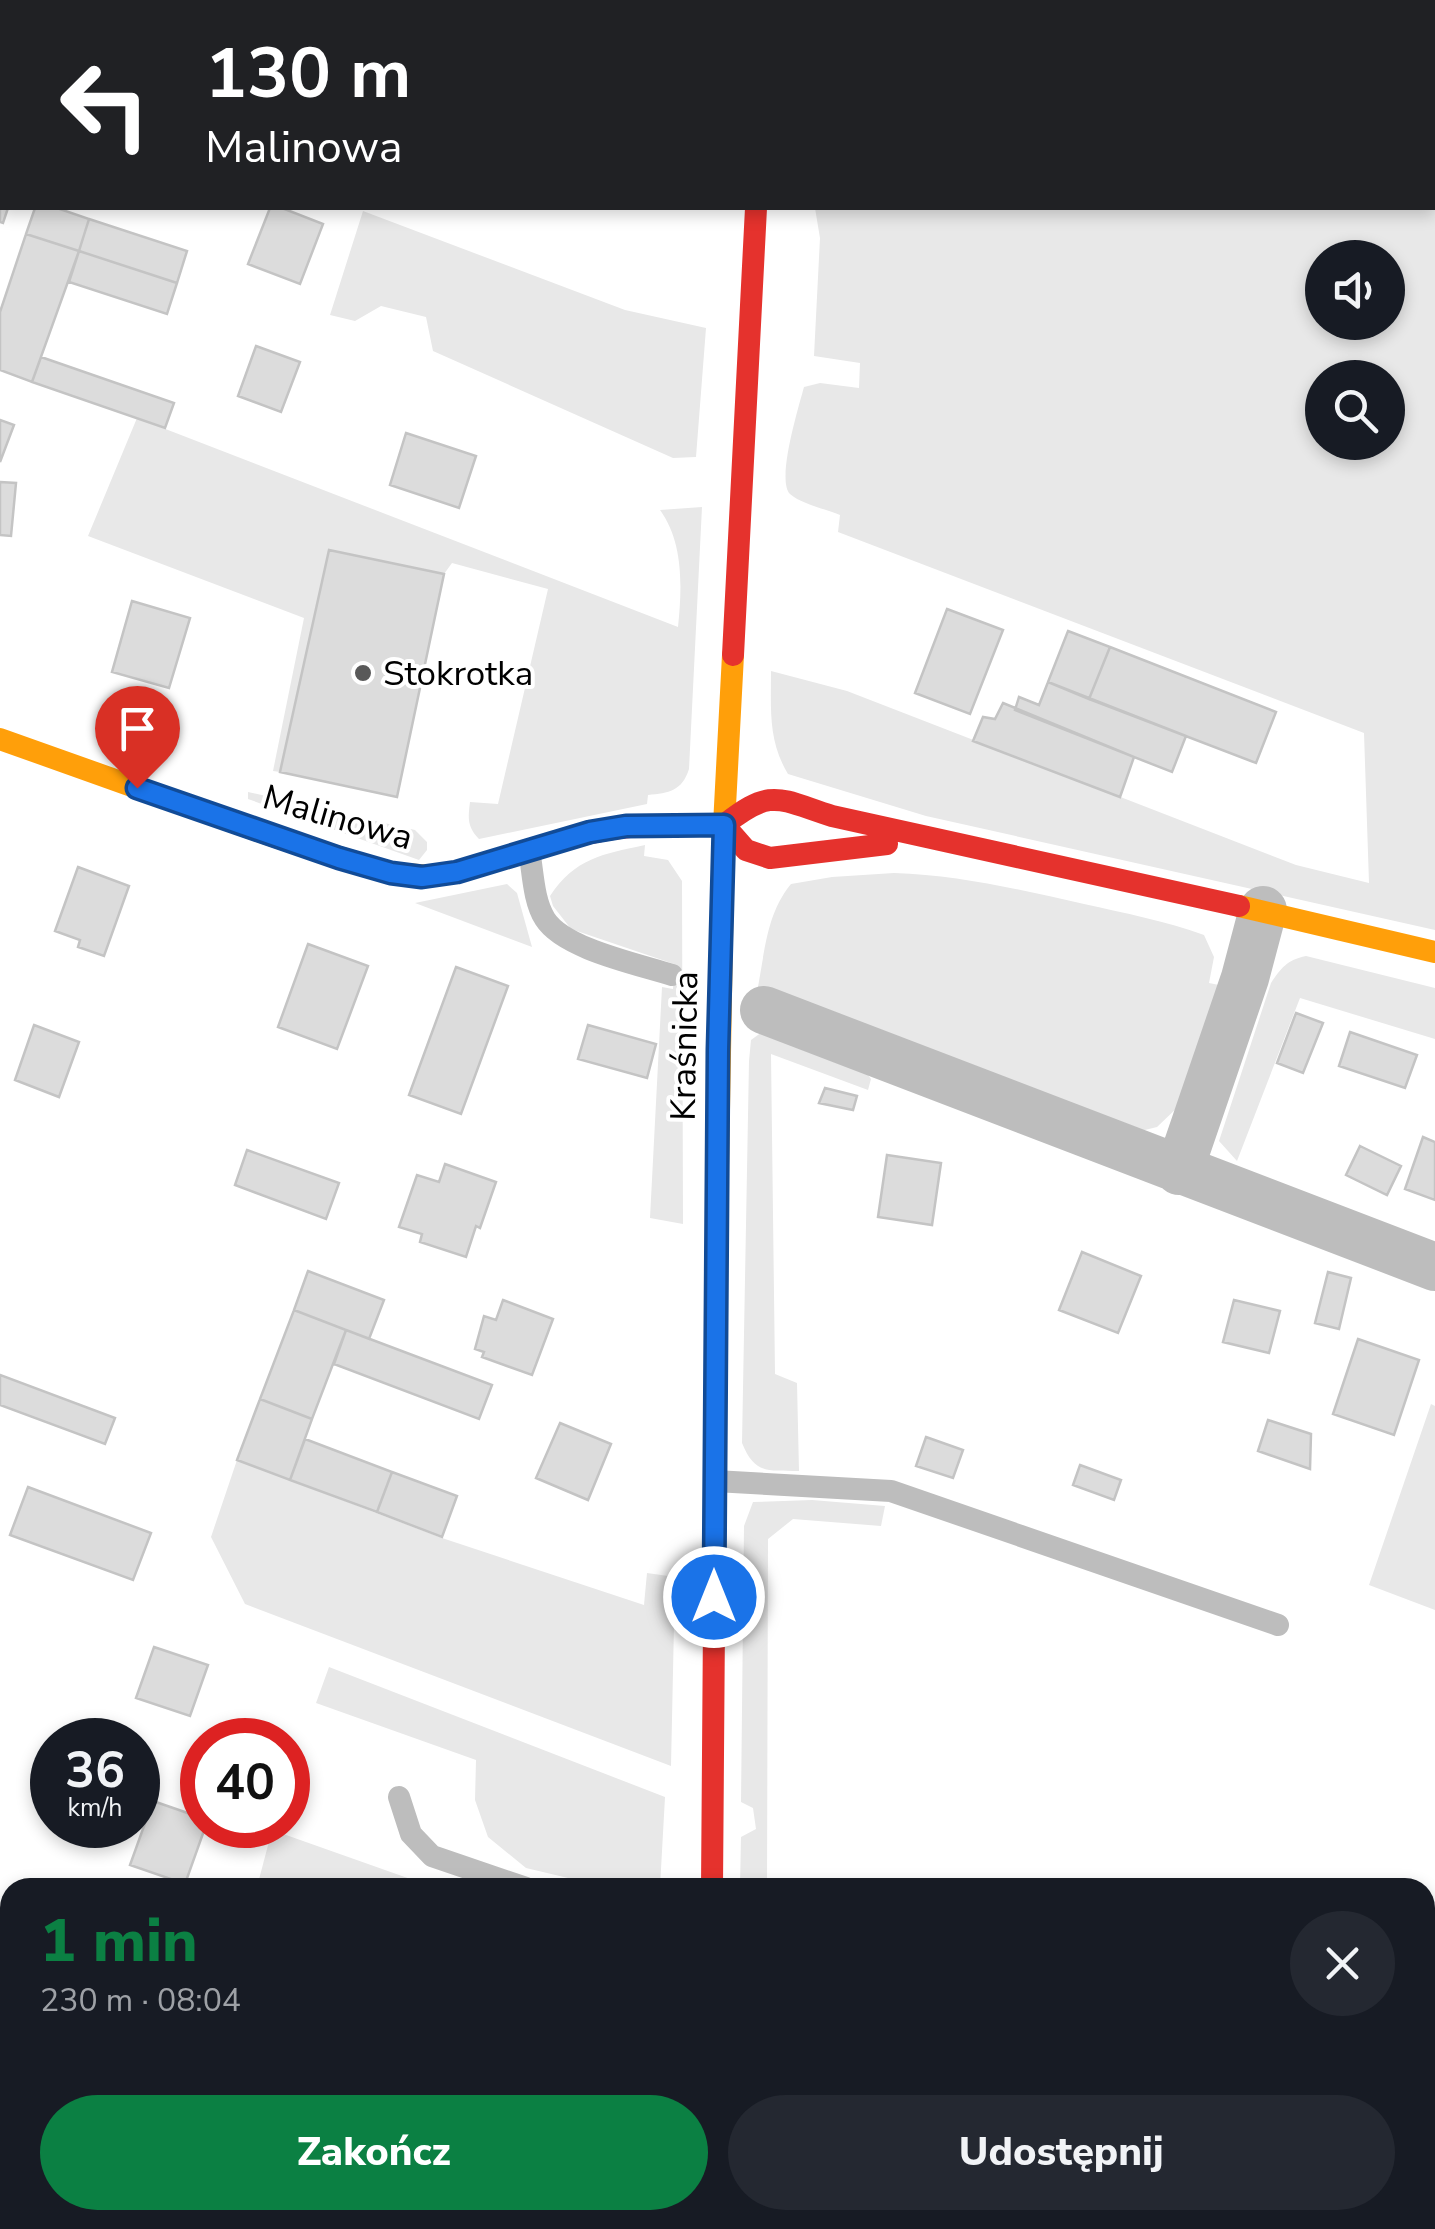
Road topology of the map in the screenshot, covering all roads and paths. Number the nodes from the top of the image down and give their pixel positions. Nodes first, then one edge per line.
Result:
1 (756, 210) edge
2 (0, 739) edge
3 (724, 825) junction
4 (941, 840) junction
5 (528, 850) junction
6 (1264, 910) junction
7 (1435, 952) edge
8 (672, 975) dead end
9 (764, 1010) dead end
10 (1180, 1171) junction
11 (1435, 1268) edge
12 (715, 1481) junction
13 (1278, 1625) dead end
14 (399, 1796) dead end
15 (497, 1878) edge
16 (712, 1878) edge

1 - 3 street, Kraśnicka
2 - 5 street, Malinowa
3 - 4 street
3 - 4 street
3 - 5 street, Malinowa
3 - 12 street, Kraśnicka
4 - 6 street
5 - 8 lane
6 - 7 street
6 - 10 street
9 - 10 street
10 - 11 street
12 - 13 lane
12 - 16 street, Kraśnicka
14 - 15 lane

